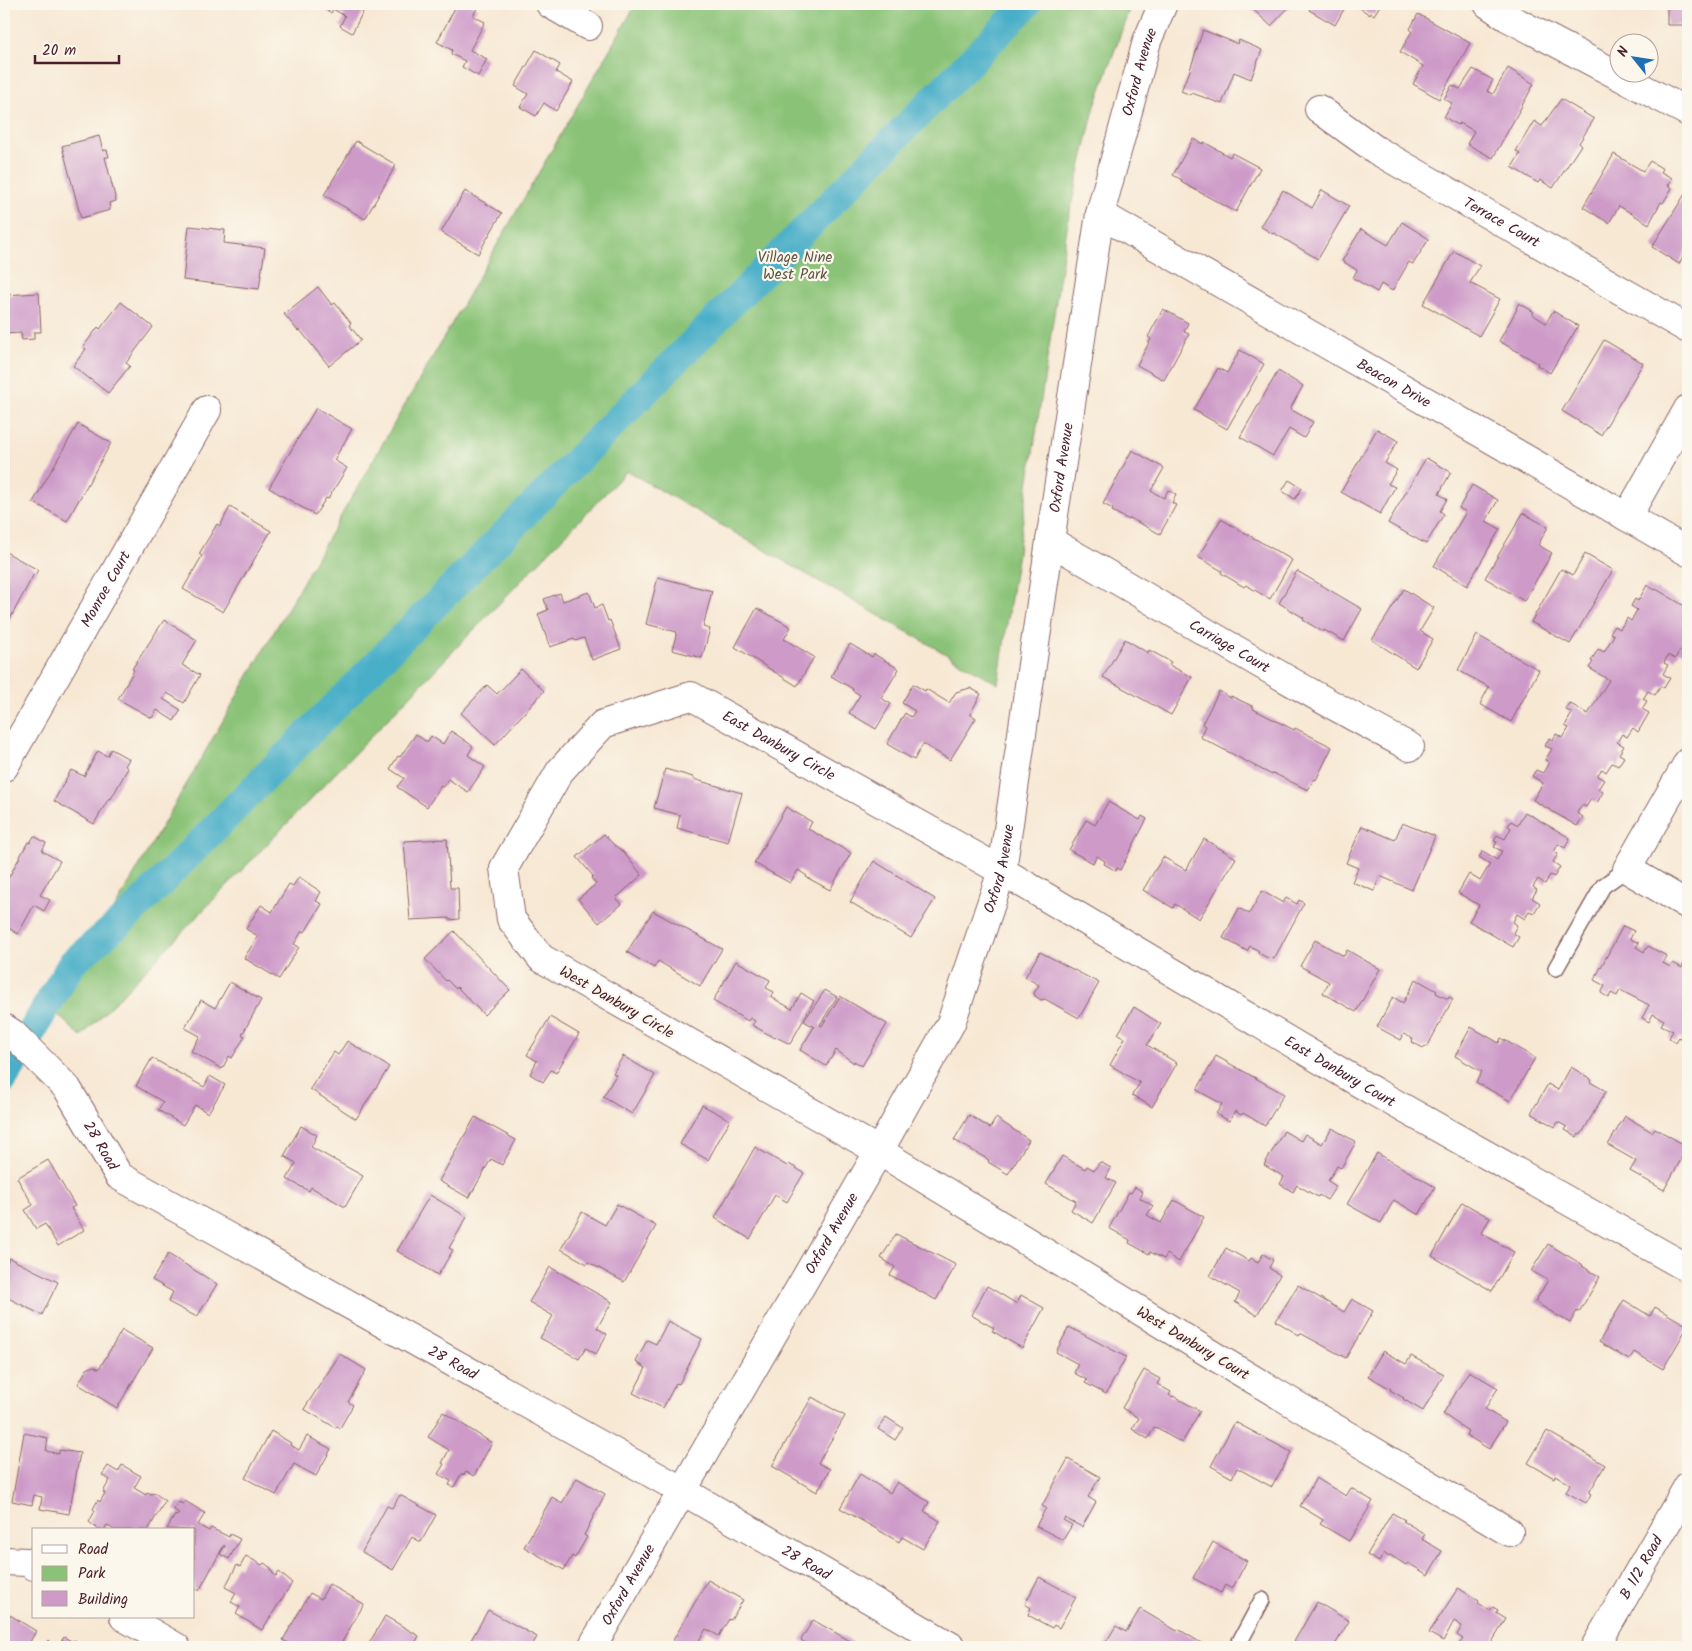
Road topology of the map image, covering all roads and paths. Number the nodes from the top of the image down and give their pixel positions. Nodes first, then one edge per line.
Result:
1 (550, 4) edge
2 (1163, 4) edge
3 (1503, 8) edge
4 (588, 26) dead end
5 (1319, 109) dead end
6 (1688, 112) edge
7 (1100, 214) junction
8 (1688, 329) edge
9 (1688, 409) edge
10 (207, 410) dead end
11 (1627, 517) junction
12 (1050, 541) junction
13 (1688, 552) edge
14 (1410, 747) dead end
15 (1688, 762) edge
16 (4, 767) edge
17 (560, 770) joint
18 (1627, 869) junction
19 (1002, 871) junction
20 (1688, 905) edge
21 (1556, 968) dead end
22 (4, 1028) edge
23 (878, 1152) junction
24 (1682, 1265) dead end
25 (1688, 1486) edge
26 (683, 1491) junction
27 (1509, 1532) dead end
28 (4, 1561) edge
29 (32, 1565) edge
30 (1262, 1600) dead end
31 (126, 1618) edge
32 (176, 1647) edge
33 (592, 1647) edge
34 (952, 1647) edge
35 (1237, 1647) edge
36 (1594, 1647) edge

1 - 4 street
2 - 7 street, Oxford Avenue
3 - 6 street
5 - 8 street, Terrace Court
7 - 11 street, Beacon Drive
7 - 12 street, Oxford Avenue
9 - 11 street
10 - 16 street, Monroe Court
11 - 13 street, Beacon Drive
12 - 14 street, Carriage Court
12 - 19 street, Oxford Avenue
15 - 18 street
17 - 19 street, East Danbury Circle
17 - 23 street, West Danbury Circle
18 - 20 street
18 - 21 lane
19 - 23 street, Oxford Avenue
19 - 24 street, East Danbury Court
22 - 26 street, 28 Road
23 - 26 street, Oxford Avenue
23 - 27 street, West Danbury Court
25 - 36 street, B 1/2 Road
26 - 33 street, Oxford Avenue
26 - 34 street, 28 Road
28 - 29 street
30 - 35 lane
31 - 32 street

